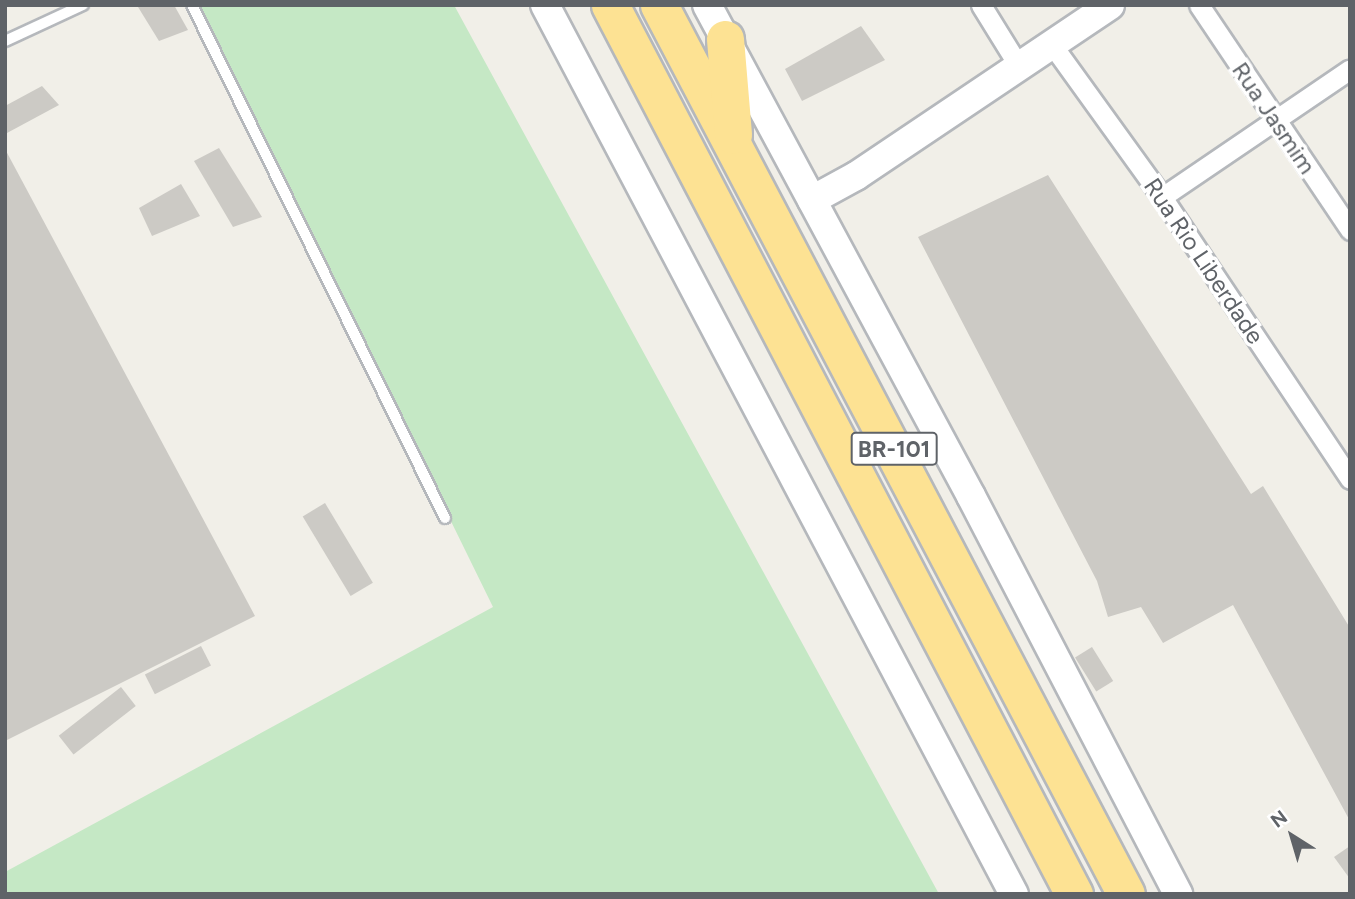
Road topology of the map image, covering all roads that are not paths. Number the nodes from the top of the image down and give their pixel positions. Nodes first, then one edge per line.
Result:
1 (83, 5) edge
2 (192, 5) edge
3 (545, 5) edge
4 (610, 5) edge
5 (659, 5) edge
6 (707, 5) edge
7 (981, 5) edge
8 (1110, 5) edge
9 (1199, 5) edge
10 (725, 39) junction
11 (5, 41) edge
12 (1053, 46) junction
13 (1020, 68) junction
14 (1350, 69) edge
15 (1275, 118) junction
16 (734, 150) junction
17 (1162, 197) junction
18 (812, 200) junction
19 (1350, 230) edge
20 (1350, 479) edge
21 (445, 518) dead end
22 (1014, 894) edge
23 (1074, 894) edge
24 (1126, 894) edge
25 (1178, 894) edge

1 - 11 lane
2 - 21 lane
3 - 22 main road
4 - 23 highway, BR-101
5 - 16 highway, BR-101
6 - 10 main road
7 - 13 street
8 - 12 main road
9 - 15 street, Rua Jasmim
10 - 16 highway
10 - 18 main road
12 - 13 main road
12 - 17 street, Rua Rio Liberdade
13 - 18 main road
14 - 15 street
15 - 17 street
15 - 19 street, Rua Jasmim
16 - 24 highway, BR-101
17 - 20 street, Rua Rio Liberdade
18 - 25 main road

